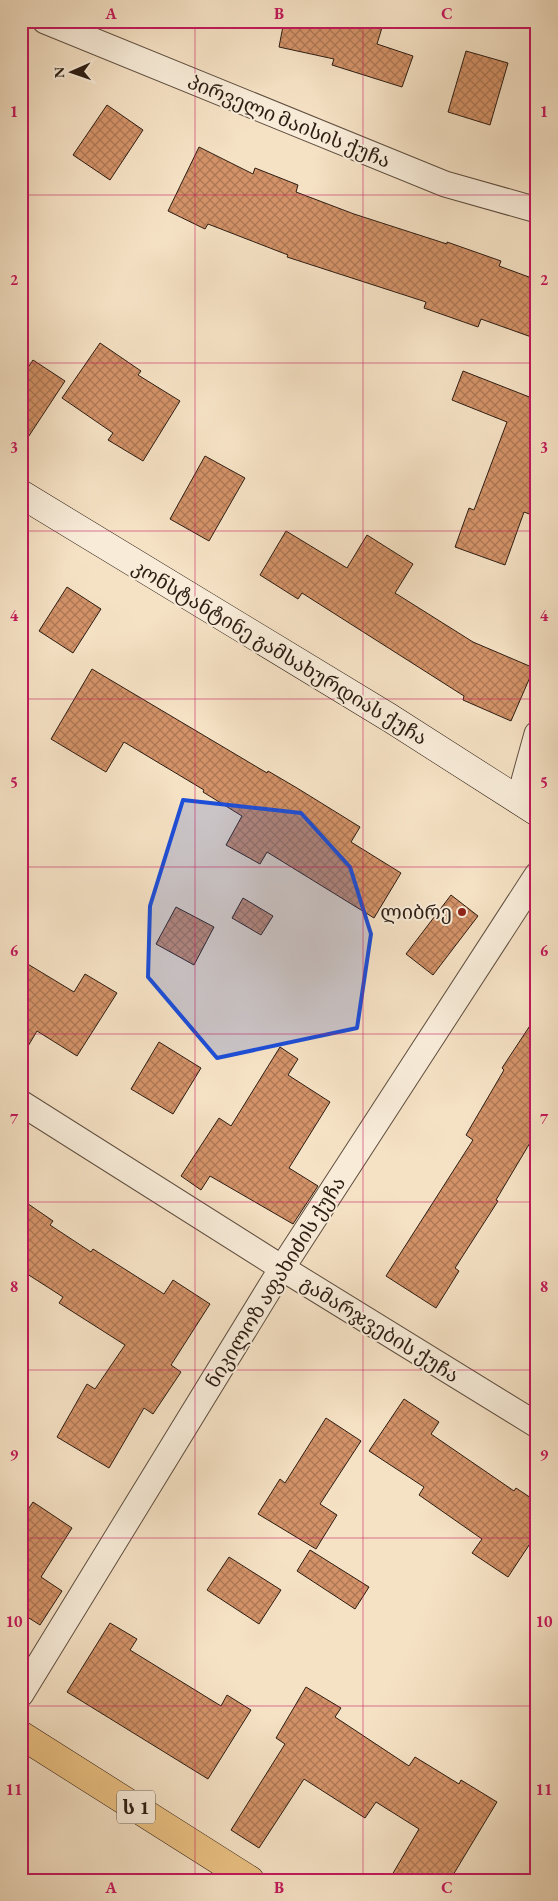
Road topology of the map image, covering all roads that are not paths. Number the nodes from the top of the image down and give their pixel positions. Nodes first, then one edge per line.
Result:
1 (45, 21) edge
2 (537, 210) edge
3 (21, 494) edge
4 (537, 734) edge
5 (528, 806) edge
6 (537, 875) edge
7 (21, 1103) edge
8 (282, 1268) junction
9 (537, 1425) edge
10 (21, 1694) edge
11 (21, 1736) edge
12 (250, 1880) edge

1 - 2 street, პირველი მაისის ქუჩა
3 - 5 main road, კონსტანტინე გამსახურდიას ქუჩა
4 - 5 street
6 - 8 street, ნიკილოზ აფახიძის ქუჩა
7 - 8 street, გამარჯვების ქუჩა
8 - 9 street, გამარჯვების ქუჩა
8 - 10 street, ნიკილოზ აფახიძის ქუჩა
11 - 12 highway, ს 1

